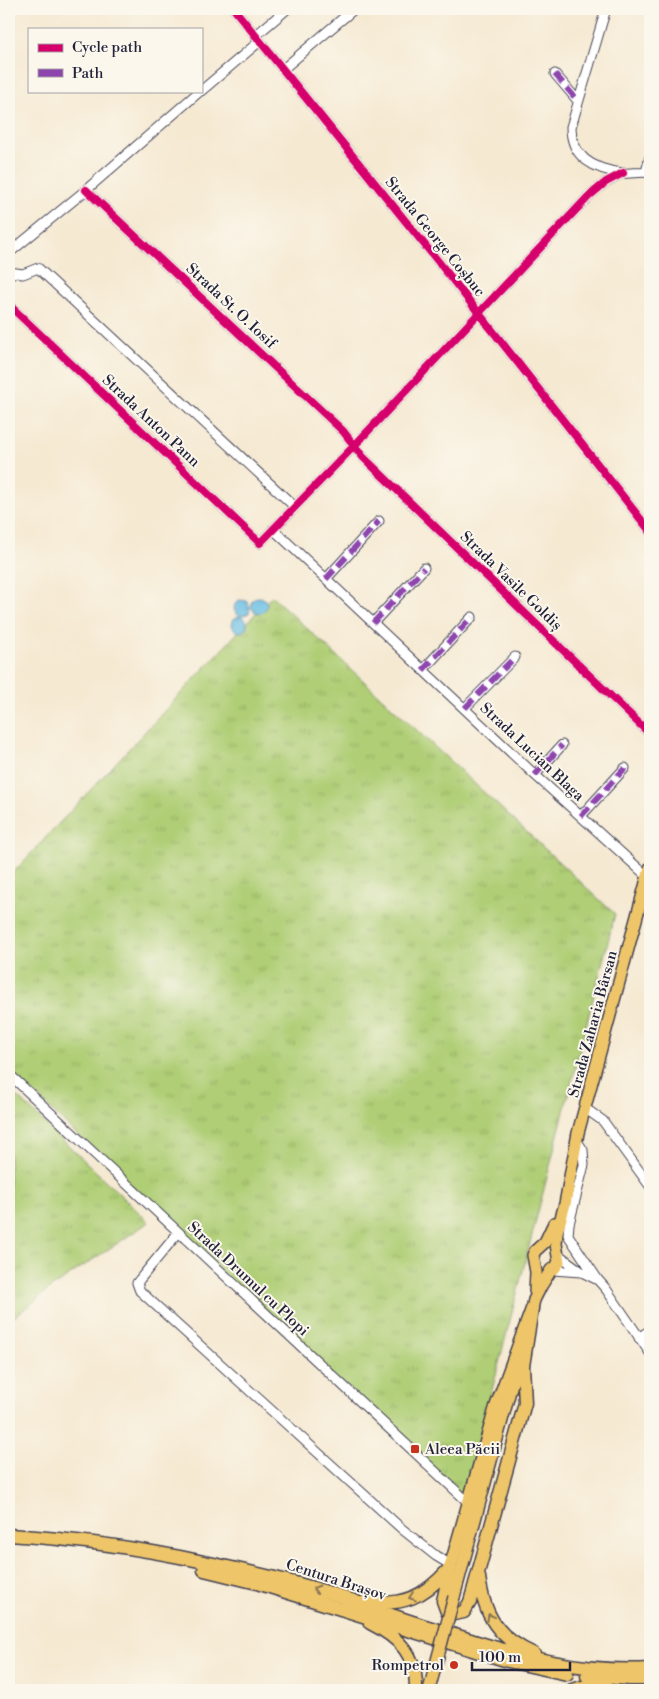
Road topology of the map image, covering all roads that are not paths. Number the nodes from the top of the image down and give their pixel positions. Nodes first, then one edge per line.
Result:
1 (234, 9) edge
2 (287, 9) edge
3 (354, 9) edge
4 (606, 9) edge
5 (258, 38) junction
6 (282, 69) junction
7 (555, 74) dead end
8 (202, 90) edge
9 (200, 92) edge
10 (578, 101) junction
11 (650, 157) edge
12 (623, 173) junction
13 (648, 173) edge
14 (86, 190) junction
15 (9, 253) edge
16 (9, 272) edge
17 (9, 305) edge
18 (478, 313) junction
19 (355, 445) junction
20 (295, 507) junction
21 (379, 521) dead end
22 (273, 529) junction
23 (650, 532) edge
24 (424, 568) dead end
25 (326, 579) junction
26 (472, 617) dead end
27 (373, 623) junction
28 (515, 657) dead end
29 (423, 670) junction
30 (465, 708) junction
31 (650, 734) edge
32 (562, 745) dead end
33 (625, 768) dead end
34 (535, 775) junction
35 (581, 816) junction
36 (649, 873) edge
37 (9, 1074) edge
38 (586, 1109) junction
39 (577, 1141) junction
40 (650, 1186) edge
41 (568, 1188) junction
42 (178, 1233) junction
43 (542, 1246) junction
44 (558, 1253) junction
45 (536, 1267) junction
46 (552, 1270) junction
47 (582, 1272) junction
48 (598, 1280) junction
49 (533, 1305) junction
50 (650, 1330) edge
51 (639, 1338) junction
52 (650, 1353) edge
53 (469, 1503) junction
54 (9, 1535) edge
55 (9, 1544) edge
56 (450, 1566) junction
57 (478, 1573) junction
58 (344, 1597) junction
59 (348, 1612) junction
60 (557, 1664) junction
61 (650, 1669) edge
62 (650, 1678) edge
63 (630, 1679) junction
64 (416, 1690) edge
65 (429, 1690) edge
66 (572, 1690) edge

1 - 5 street, Strada George Coșbuc
2 - 5 street
3 - 6 street
4 - 10 street
5 - 6 street, Strada George Coșbuc
5 - 8 street
6 - 18 street, Strada George Coșbuc
7 - 10 street
9 - 14 street
10 - 12 street
11 - 13 street
12 - 13 street
12 - 18 street
14 - 15 street
14 - 19 street, Strada St. O. Iosif
16 - 20 street
17 - 22 street, Strada Anton Pann
18 - 19 street
18 - 23 street, Strada George Coșbuc
19 - 20 street
19 - 31 street, Strada Vasile Goldiș
20 - 22 street
21 - 25 street
22 - 25 street, Strada Lucian Blaga
24 - 27 street
25 - 27 street, Strada Lucian Blaga
26 - 29 street
27 - 29 street, Strada Lucian Blaga
28 - 30 street, Strada Lucian Blaga
29 - 30 street, Strada Lucian Blaga
30 - 34 street, Strada Lucian Blaga
32 - 34 street
33 - 35 street, Strada Lucian Blaga
34 - 35 street, Strada Lucian Blaga
35 - 36 street, Strada Lucian Blaga
36 - 38 main road, Strada Zaharia Bârsan
37 - 42 street, Strada Drumul cu Plopi
38 - 39 main road, Strada Zaharia Bârsan
38 - 40 street
39 - 41 main road, Strada Zaharia Bârsan
39 - 48 street
41 - 43 main road
41 - 44 main road
42 - 53 street, Strada Drumul cu Plopi
42 - 56 street
43 - 44 main road
43 - 45 main road
44 - 46 main road
44 - 47 street
45 - 46 main road
45 - 49 main road
46 - 47 street
46 - 49 main road
47 - 48 street
48 - 51 street
49 - 53 highway
49 - 57 highway
49 - 65 main road, bridge
50 - 51 street
51 - 52 street
53 - 56 highway
58 -> 54 highway, Centura Brașov
55 - 59 highway, Centura Brașov
56 - 57 highway
56 -> 58 highway
60 -> 57 highway
58 - 60 highway, Centura Brașov
59 - 63 highway, Centura Brașov
59 - 64 highway
60 - 61 highway, Centura Brașov
62 - 63 highway, Centura Brașov
63 - 66 highway

